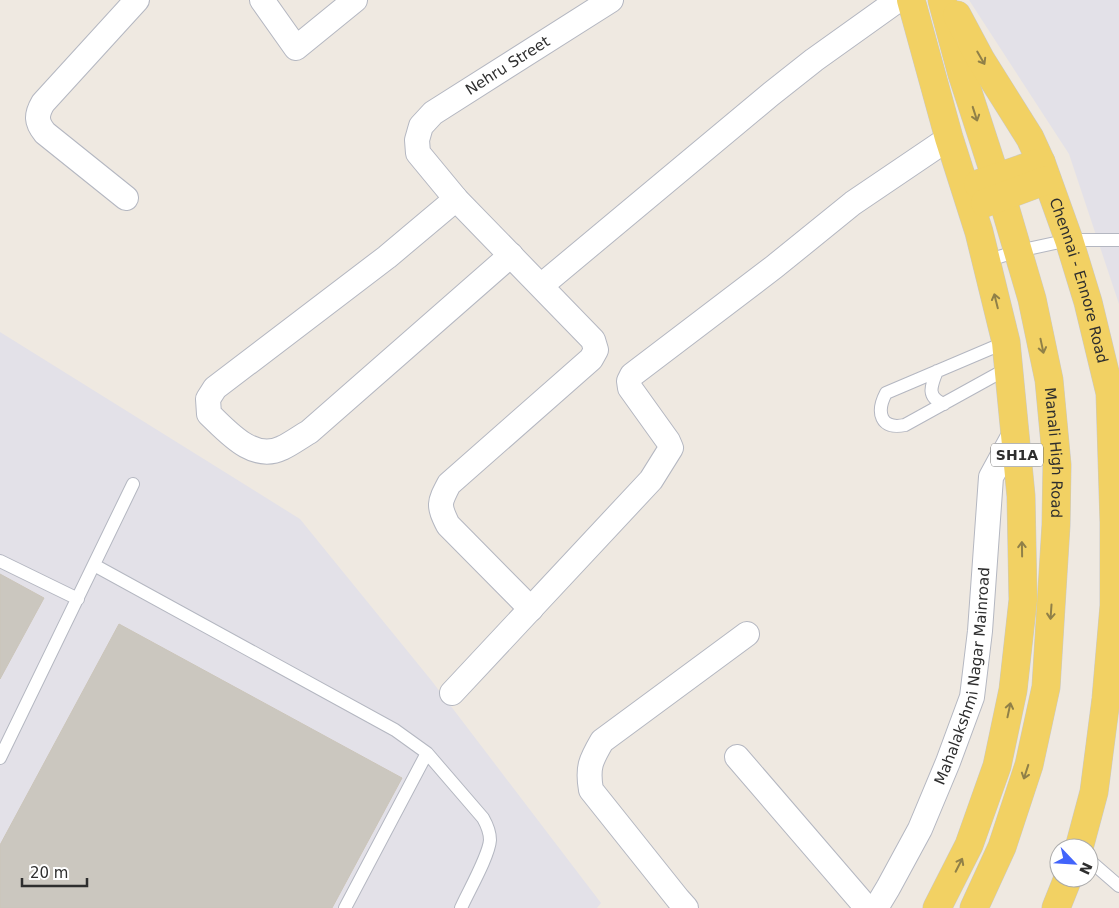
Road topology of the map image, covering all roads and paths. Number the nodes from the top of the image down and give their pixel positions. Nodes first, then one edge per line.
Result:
1 (137, 0) edge
2 (262, 0) edge
3 (355, 0) edge
4 (611, 0) edge
5 (898, 0) edge
6 (911, 0) edge
7 (942, 0) edge
8 (949, 0) edge
9 (949, 138) junction
10 (1044, 171) junction
11 (999, 188) junction
12 (126, 198) dead end
13 (969, 198) junction
14 (456, 199) junction
15 (1069, 240) junction
16 (1119, 240) edge
17 (1018, 250) junction
18 (511, 255) junction
19 (986, 261) junction
20 (542, 285) junction
21 (1008, 355) junction
22 (937, 371) junction
23 (944, 404) junction
24 (1016, 433) junction
25 (133, 484) dead end
26 (1117, 521) edge
27 (0, 561) edge
28 (94, 565) junction
29 (78, 599) junction
30 (531, 609) junction
31 (747, 634) dead end
32 (452, 693) dead end
33 (1111, 722) edge
34 (427, 753) junction
35 (737, 757) dead end
36 (0, 758) edge
37 (1082, 838) edge
38 (1099, 869) edge
39 (1119, 886) edge
40 (1064, 888) edge
41 (678, 905) edge
42 (345, 908) edge
43 (461, 908) edge
44 (867, 908) edge
45 (876, 908) edge
46 (938, 908) edge
47 (974, 908) edge
48 (1056, 908) edge

1 - 12 street
2 - 3 street
4 - 14 street, Nehru Street
5 - 20 street
6 - 9 main road, SH1A
7 -> 11 main road, Manali High Road / SH1A
8 -> 10 main road, Chennai - Ennore Road
9 - 13 main road, SH1A
9 - 30 street
10 - 11 main road
10 - 15 main road, Chennai - Ennore Road
11 - 13 main road
11 - 17 main road, Manali High Road / SH1A
13 - 19 main road, SH1A
14 - 18 street
14 - 18 street
15 - 16 lane
15 - 17 lane
15 - 26 main road, Chennai - Ennore Road
17 - 19 lane
17 -> 47 main road, Manali High Road / SH1A
18 - 20 street
21 -> 19 main road, SH1A
20 - 30 street
21 - 22 lane
21 - 23 lane
21 - 24 main road, SH1A
22 - 23 lane
22 - 23 lane
24 - 45 street, Mahalakshmi Nagar Mainroad
46 -> 24 main road, SH1A
25 - 28 lane
26 - 33 main road, Chennai - Ennore Road
27 - 29 lane
28 - 29 lane
28 - 34 lane
29 - 36 lane
30 - 32 street
31 - 41 street
33 - 37 main road, Chennai - Ennore Road
34 - 42 lane
34 - 43 lane
35 - 44 street
38 - 39 lane
40 - 48 main road

